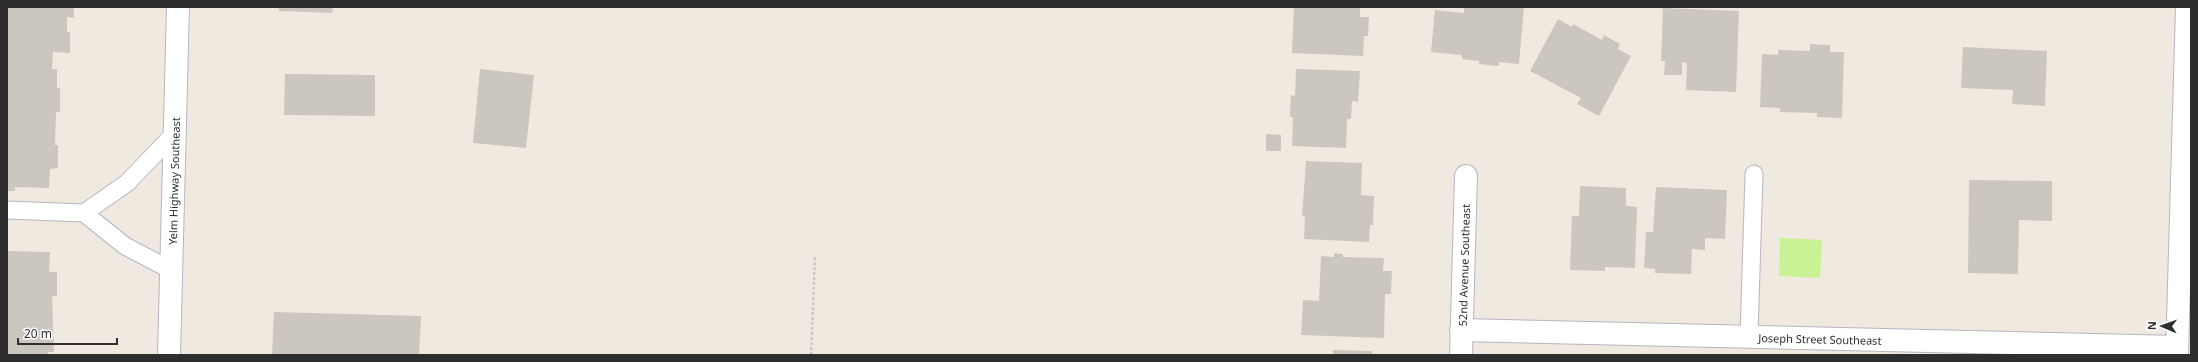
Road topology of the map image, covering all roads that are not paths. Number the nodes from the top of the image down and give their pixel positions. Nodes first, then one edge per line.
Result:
1 (178, 7) edge
2 (2187, 7) edge
3 (176, 134) junction
4 (1754, 174) dead end
5 (1466, 176) dead end
6 (7, 210) edge
7 (84, 213) junction
8 (171, 270) junction
9 (1462, 330) junction
10 (1749, 336) junction
11 (2177, 351) edge
12 (169, 355) edge
13 (1461, 355) edge

1 - 3 street, Yelm Highway Southeast
2 - 11 street
3 - 7 lane
3 - 8 street, Yelm Highway Southeast
4 - 10 lane
5 - 9 street, 52nd Avenue Southeast
6 - 7 lane
7 - 8 lane
8 - 12 street, Yelm Highway Southeast
9 - 10 street, Joseph Street Southeast
9 - 13 street, 52nd Avenue Southeast
10 - 11 street, Joseph Street Southeast

